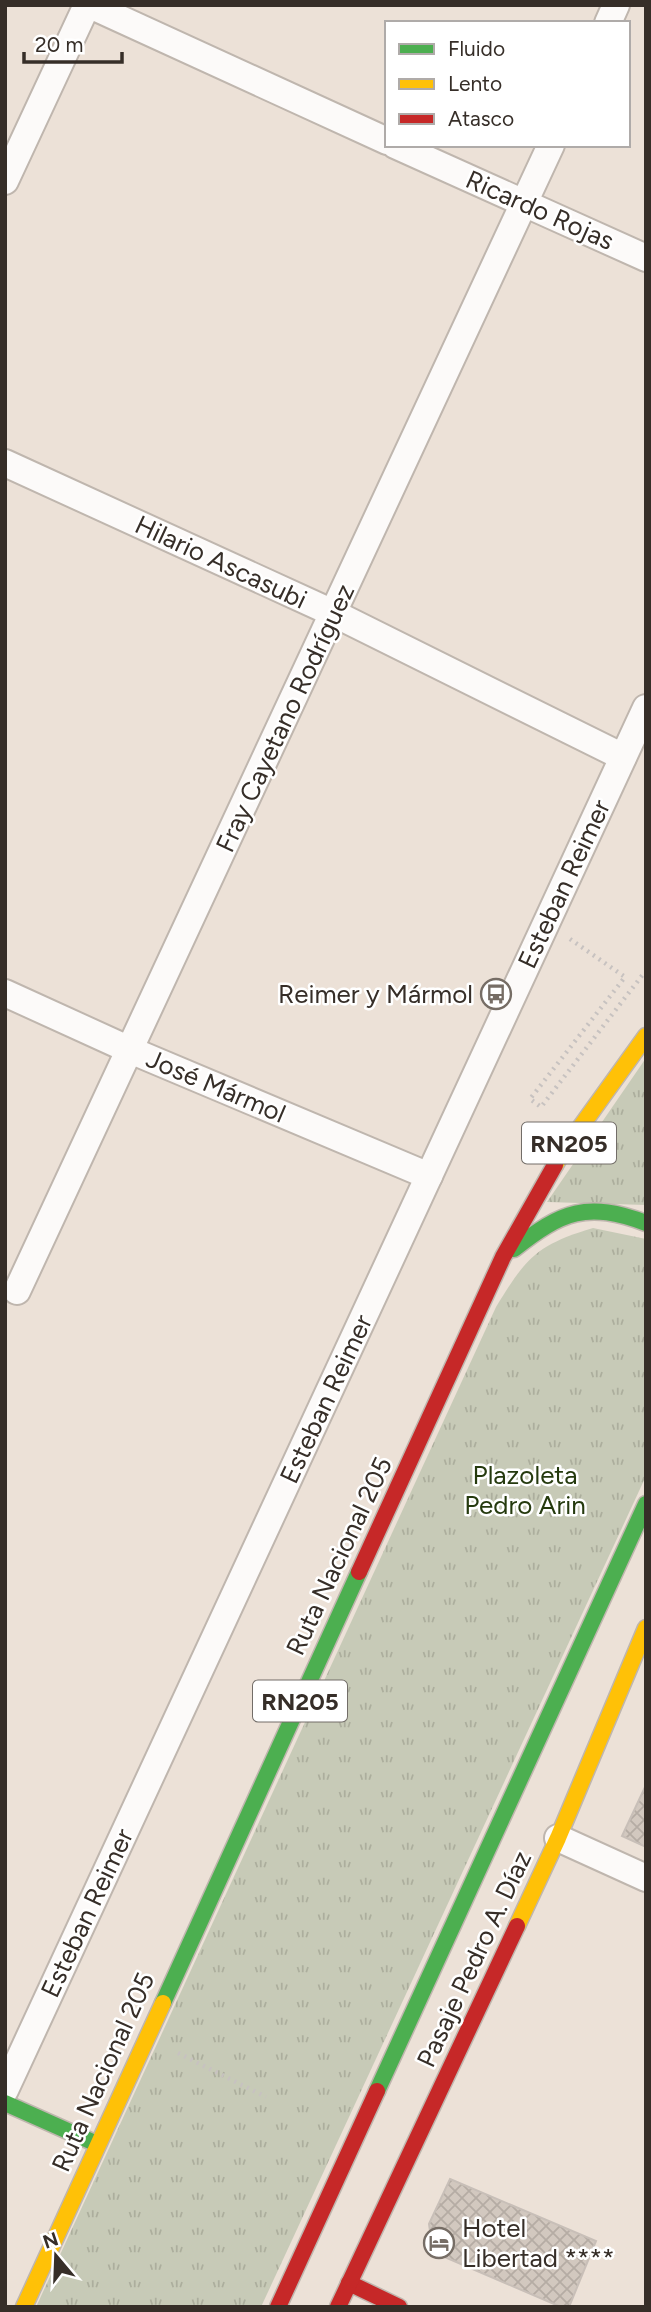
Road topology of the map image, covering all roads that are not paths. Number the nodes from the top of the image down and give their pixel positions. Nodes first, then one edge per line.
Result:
1 (88, 5) edge
2 (616, 5) edge
3 (609, 21) edge
4 (385, 140) edge
5 (400, 147) edge
6 (550, 147) edge
7 (5, 181) edge
8 (524, 204) junction
9 (646, 258) edge
10 (5, 463) edge
11 (333, 613) junction
12 (646, 708) edge
13 (623, 757) junction
14 (5, 993) edge
15 (646, 1036) edge
16 (131, 1050) junction
17 (429, 1176) junction
18 (646, 1223) edge
19 (503, 1257) junction
20 (17, 1291) dead end
21 (646, 1504) edge
22 (646, 1628) edge
23 (558, 1838) junction
24 (646, 1878) edge
25 (5, 2090) edge
26 (5, 2103) edge
27 (97, 2144) junction
28 (349, 2283) junction
29 (24, 2307) edge
30 (278, 2307) edge
31 (338, 2307) edge
32 (399, 2307) edge

1 - 4 street
1 - 7 street
2 - 3 street
5 - 8 street, Ricardo Rojas
6 - 8 street, Fray Cayetano Rodríguez
8 - 9 street, Ricardo Rojas
8 - 11 street, Fray Cayetano Rodríguez
10 - 11 street, Hilario Ascasubi
11 - 13 street, Hilario Ascasubi
11 - 16 street, Fray Cayetano Rodríguez
12 - 13 street, Esteban Reimer
13 - 17 street, Esteban Reimer
14 - 16 street, José Mármol
15 - 19 main road, Ruta Nacional 205 / RN205
16 - 17 street, José Mármol
16 - 20 street, Fray Cayetano Rodríguez
17 - 25 street, Esteban Reimer
18 - 19 main road, RN205
19 - 27 main road, Ruta Nacional 205 / RN205
21 - 30 main road
22 - 23 main road, Pasaje Pedro A. Díaz
23 - 24 street
23 - 28 main road, Pasaje Pedro A. Díaz
26 - 27 main road
27 - 29 main road, Ruta Nacional 205 / RN205
28 - 31 main road, Pasaje Pedro A. Díaz
28 - 32 main road

